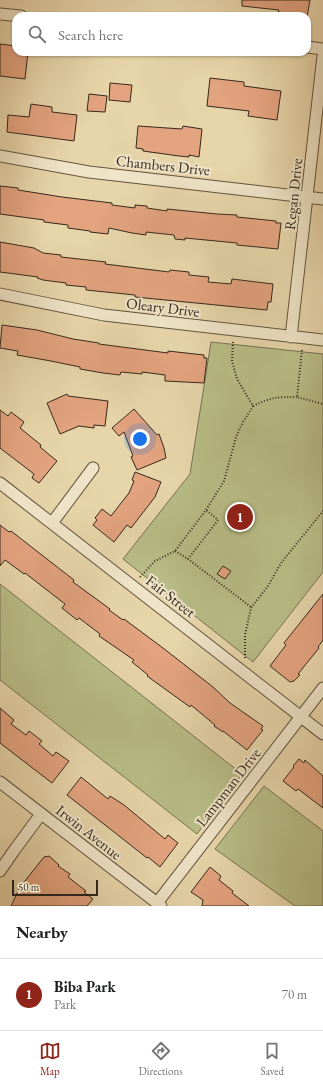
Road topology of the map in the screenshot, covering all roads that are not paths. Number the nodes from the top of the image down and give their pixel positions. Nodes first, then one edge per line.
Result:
1 (0, 14) edge
2 (12, 15) edge
3 (311, 48) edge
4 (323, 49) edge
5 (323, 56) edge
6 (0, 156) edge
7 (308, 197) junction
8 (323, 198) edge
9 (0, 294) edge
10 (291, 336) junction
11 (323, 340) edge
12 (93, 468) dead end
13 (0, 483) edge
14 (52, 523) junction
15 (323, 688) edge
16 (301, 717) junction
17 (323, 734) edge
18 (0, 782) edge
19 (41, 814) junction
20 (0, 872) edge
21 (159, 904) edge

1 - 2 street
3 - 4 street
5 - 7 street, Regan Drive
6 - 7 street, Chambers Drive
7 - 8 street, Chambers Drive
7 - 10 street, Regan Drive
9 - 10 street, Oleary Drive
10 - 11 street, Oleary Drive
12 - 14 street
13 - 14 street, Fair Street
14 - 16 street, Fair Street
15 - 16 street, Lampman Drive
16 - 17 street, Fair Street
16 - 21 street, Lampman Drive
18 - 19 street, Irwin Avenue
19 - 20 street
19 - 21 street, Irwin Avenue

